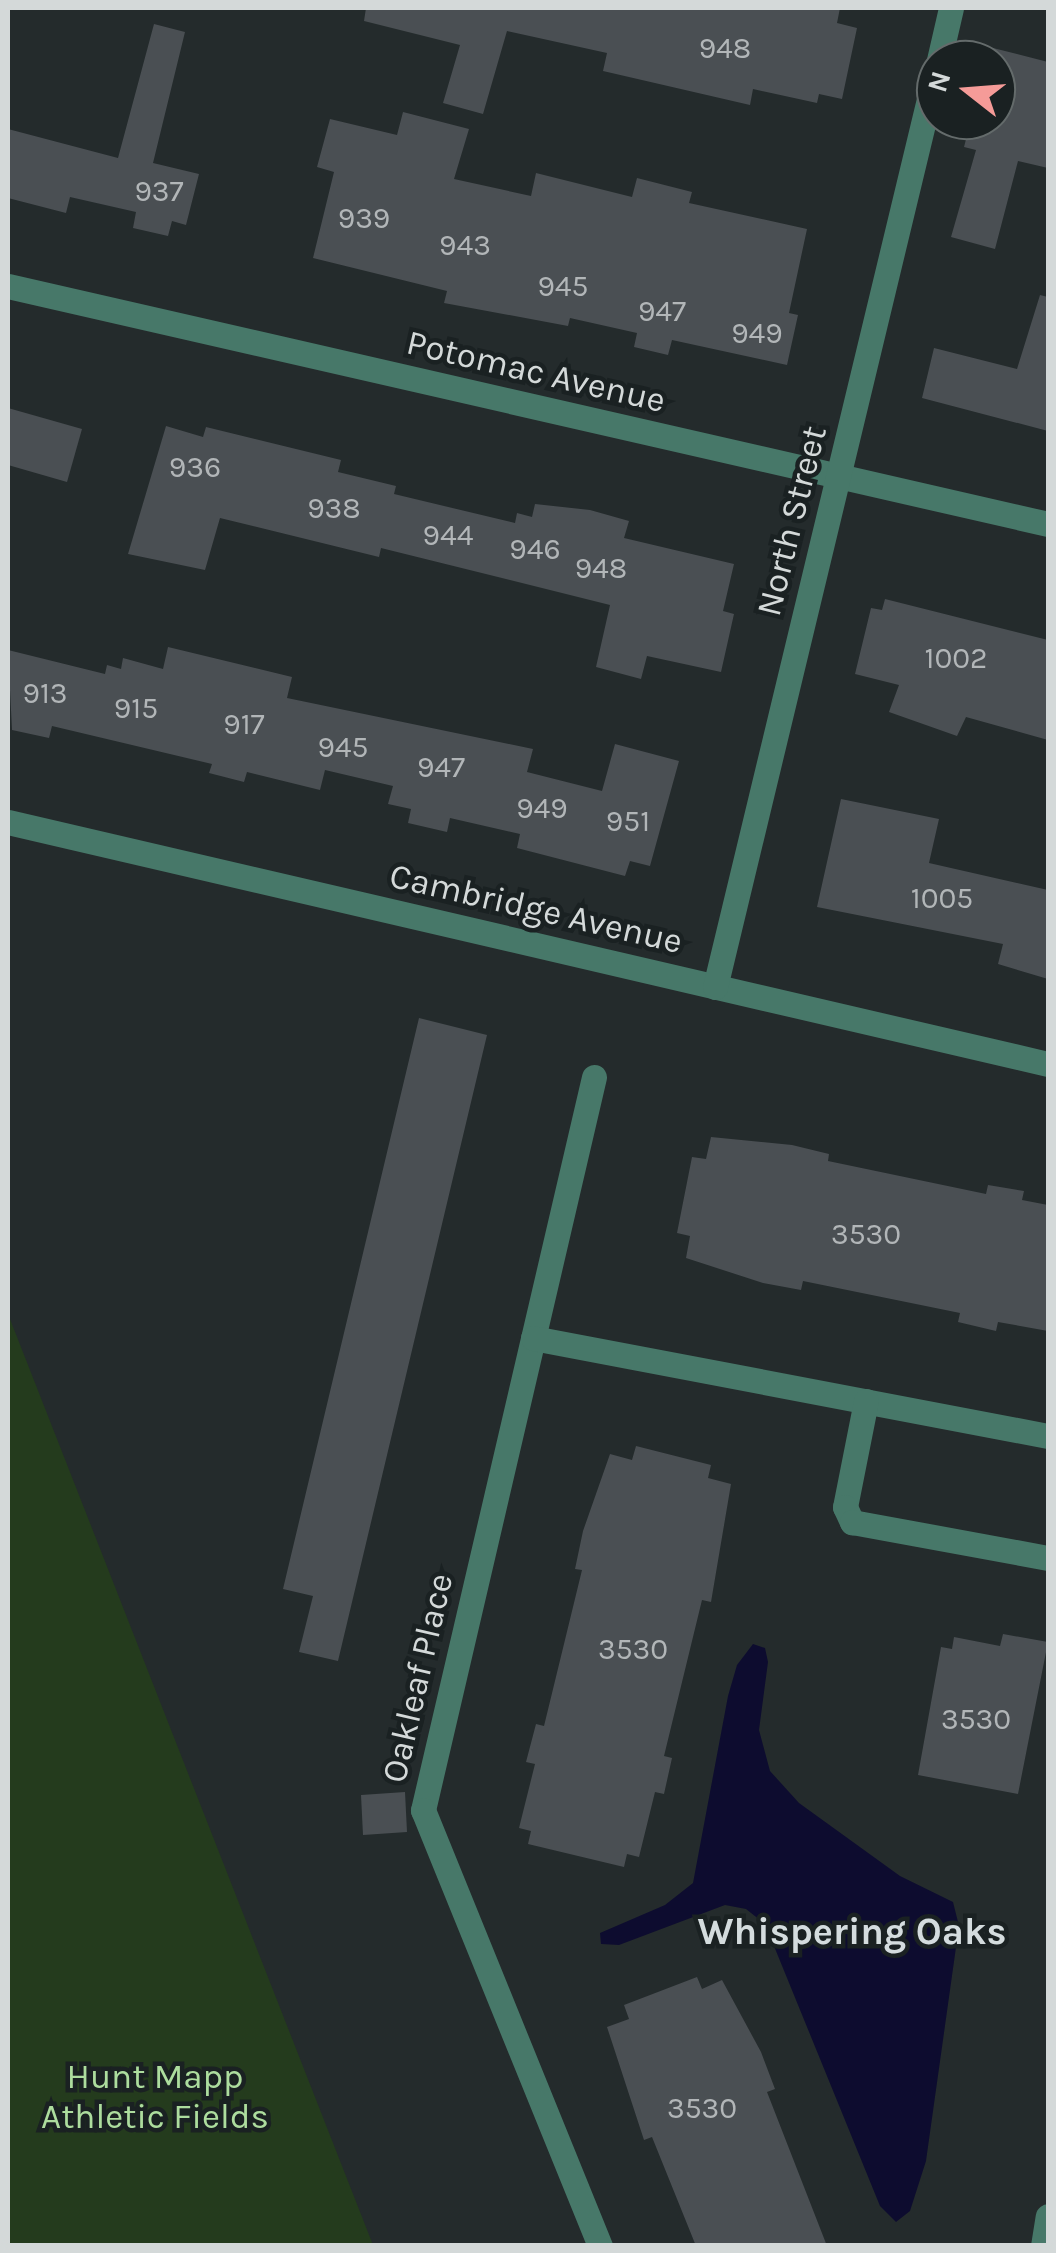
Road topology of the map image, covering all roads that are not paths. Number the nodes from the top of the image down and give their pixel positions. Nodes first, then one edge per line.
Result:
1 (951, 8) edge
2 (943, 40) edge
3 (919, 140) edge
4 (8, 286) edge
5 (838, 478) junction
6 (1048, 524) edge
7 (8, 822) edge
8 (716, 987) junction
9 (1048, 1064) edge
10 (594, 1077) dead end
11 (534, 1338) junction
12 (866, 1401) junction
13 (1048, 1436) edge
14 (1048, 1558) edge
15 (1048, 2216) edge
16 (600, 2246) edge
17 (1043, 2246) edge

1 - 2 street
3 - 5 street, North Street
4 - 5 street, Potomac Avenue
5 - 6 street, Potomac Avenue
5 - 8 street, North Street
7 - 8 street, Cambridge Avenue
8 - 9 street, Cambridge Avenue
10 - 11 street, Oakleaf Place
11 - 12 street
11 - 16 street, Oakleaf Place
12 - 13 street
12 - 14 street
15 - 17 street

